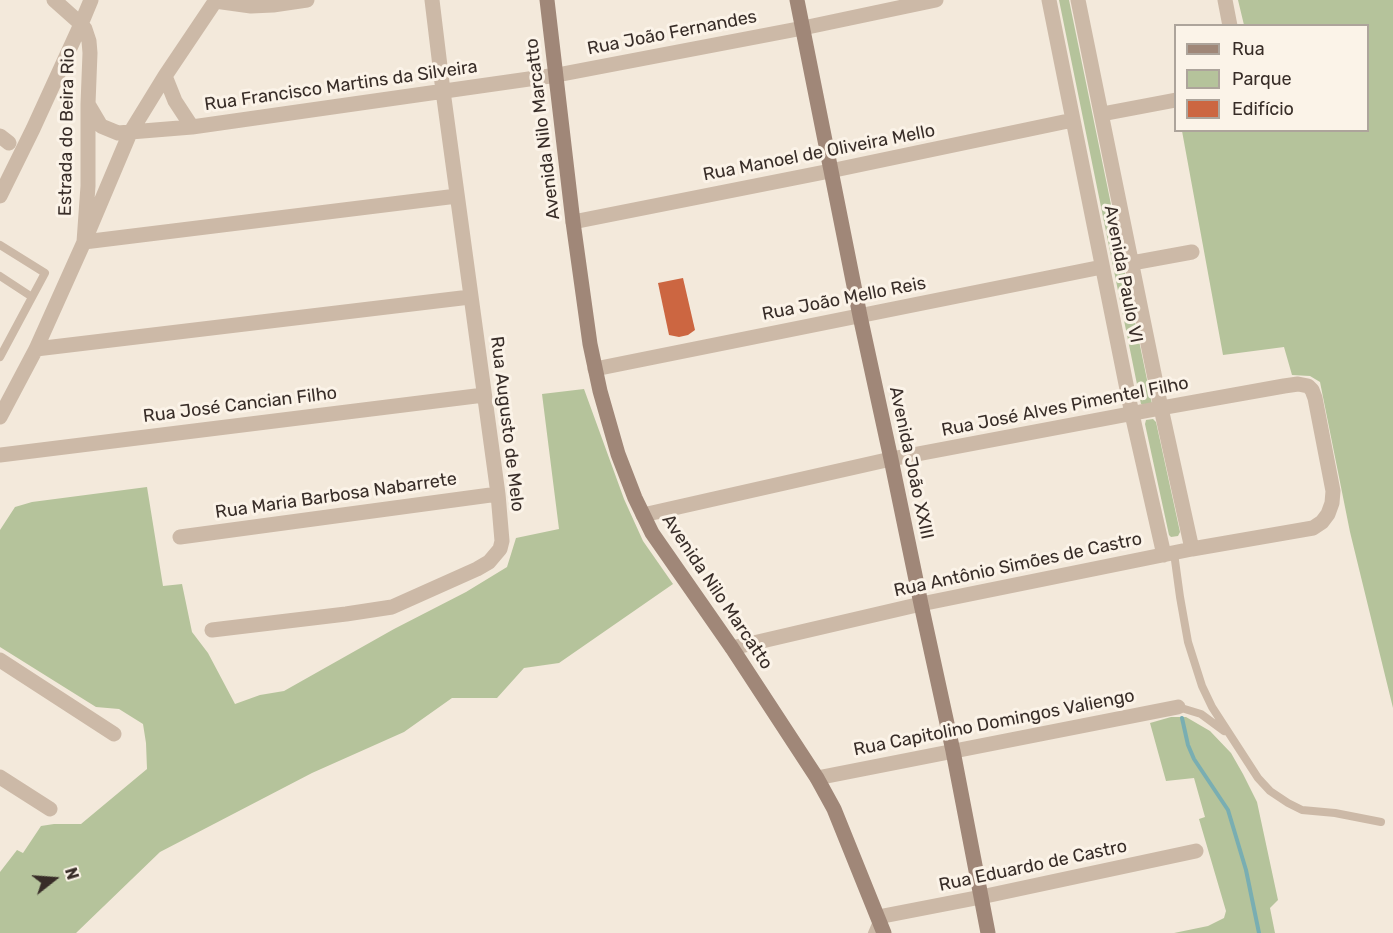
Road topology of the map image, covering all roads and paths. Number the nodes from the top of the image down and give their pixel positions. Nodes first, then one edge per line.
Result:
1 (54, 0) edge
2 (91, 0) edge
3 (307, 0) edge
4 (432, 0) edge
5 (548, 0) edge
6 (797, 0) edge
7 (936, 0) edge
8 (1049, 0) edge
9 (1078, 0) edge
10 (1225, 0) edge
11 (216, 1) edge
12 (81, 24) junction
13 (1230, 24) edge
14 (803, 28) junction
15 (556, 75) junction
16 (165, 76) junction
17 (442, 92) junction
18 (1174, 100) edge
19 (88, 104) junction
20 (1102, 114) junction
21 (1073, 120) junction
22 (101, 126) junction
23 (192, 127) junction
24 (130, 133) junction
25 (88, 138) junction
26 (830, 171) junction
27 (0, 196) edge
28 (457, 196) junction
29 (573, 222) junction
30 (84, 242) junction
31 (0, 245) edge
32 (1192, 252) dead end
33 (1132, 263) junction
34 (1102, 267) junction
35 (0, 276) edge
36 (32, 297) junction
37 (470, 297) junction
38 (860, 316) junction
39 (36, 349) junction
40 (0, 357) edge
41 (595, 369) junction
42 (484, 395) junction
43 (5, 397) edge
44 (1161, 408) junction
45 (1132, 414) junction
46 (0, 417) edge
47 (0, 455) edge
48 (891, 459) junction
49 (498, 494) junction
50 (643, 515) junction
51 (1312, 528) joint
52 (180, 537) dead end
53 (1192, 549) junction
54 (1169, 554) junction
55 (921, 604) junction
56 (212, 630) dead end
57 (732, 648) junction
58 (0, 660) edge
59 (1178, 707) joint
60 (114, 734) dead end
61 (1230, 735) junction
62 (953, 751) junction
63 (0, 777) edge
64 (817, 778) junction
65 (50, 810) dead end
66 (1381, 822) dead end
67 (1196, 851) dead end
68 (981, 897) junction
69 (878, 917) junction
70 (872, 933) edge
71 (884, 933) edge
72 (988, 933) edge

1 - 12 street
2 - 12 street
3 - 11 street
4 - 17 street, Rua Augusto de Melo
5 - 15 street, Avenida Nilo Marcatto
6 - 14 street, Avenida João XXIII
7 - 14 street, Rua João Fernandes
8 - 21 street, Avenida Paulo VI
9 - 20 street, Avenida Paulo VI
10 - 13 street
11 - 16 street
12 - 19 street, Estrada do Beira Rio
12 - 27 street
14 - 15 street, Rua João Fernandes
14 - 26 street, Avenida João XXIII
15 - 17 street, Rua Francisco Martins da Silveira
15 - 29 street, Avenida Nilo Marcatto
16 - 23 street
16 - 24 street
17 - 23 street, Rua Francisco Martins da Silveira
17 - 28 street, Rua Augusto de Melo
18 - 20 street
19 - 22 street
19 - 25 street, Estrada do Beira Rio
20 - 33 street, Avenida Paulo VI
21 - 26 street, Rua Manoel de Oliveira Mello
21 - 34 street, Avenida Paulo VI
22 - 24 street, Rua Francisco Martins da Silveira
22 - 25 street
23 - 24 street, Rua Francisco Martins da Silveira
24 - 30 street
25 - 30 street, Estrada do Beira Rio
26 - 29 street, Rua Manoel de Oliveira Mello
26 - 38 street, Avenida João XXIII
28 - 30 street
28 - 37 street, Rua Augusto de Melo
29 - 41 street, Avenida Nilo Marcatto
30 - 39 street
31 - 36 lane
32 - 33 street
33 - 44 street, Avenida Paulo VI
34 - 38 street, Rua João Mello Reis
34 - 45 street, Avenida Paulo VI
35 - 36 lane
36 - 40 lane
37 - 39 street
37 - 42 street, Rua Augusto de Melo
38 - 41 street, Rua João Mello Reis
38 - 48 street, Avenida João XXIII
39 - 43 street
41 - 50 street, Avenida Nilo Marcatto
42 - 47 street, Rua José Cancian Filho
42 - 49 street, Rua Augusto de Melo
43 - 46 street
44 - 45 street, Rua José Alves Pimentel Filho
44 - 51 street, Rua José Alves Pimentel Filho
44 - 53 street, Avenida Paulo VI
45 - 48 street, Rua José Alves Pimentel Filho
45 - 54 street, Avenida Paulo VI
48 - 50 street, Rua José Alves Pimentel Filho
48 - 55 street, Avenida João XXIII
49 - 52 street, Rua Maria Barbosa Nabarrete
49 - 56 street, Rua Augusto de Melo
50 - 57 street, Avenida Nilo Marcatto
51 - 53 street, Rua Antônio Simões de Castro
53 - 54 street, Rua Antônio Simões de Castro
54 - 55 street, Rua Antônio Simões de Castro
54 - 61 lane
55 - 57 street, Rua Antônio Simões de Castro
55 - 62 street, Avenida João XXIII
57 - 64 street, Avenida Nilo Marcatto
58 - 60 street
59 - 61 lane
59 - 62 street, Rua Capitolino Domingos Valiengo
61 - 66 lane
62 - 64 street, Rua Capitolino Domingos Valiengo
62 - 68 street, Avenida João XXIII
63 - 65 street
64 - 69 street, Avenida Nilo Marcatto
67 - 68 street, Rua Eduardo de Castro
68 - 69 street, Rua Eduardo de Castro
68 - 72 street, Avenida João XXIII
69 - 70 lane
69 - 71 street, Avenida Nilo Marcatto

